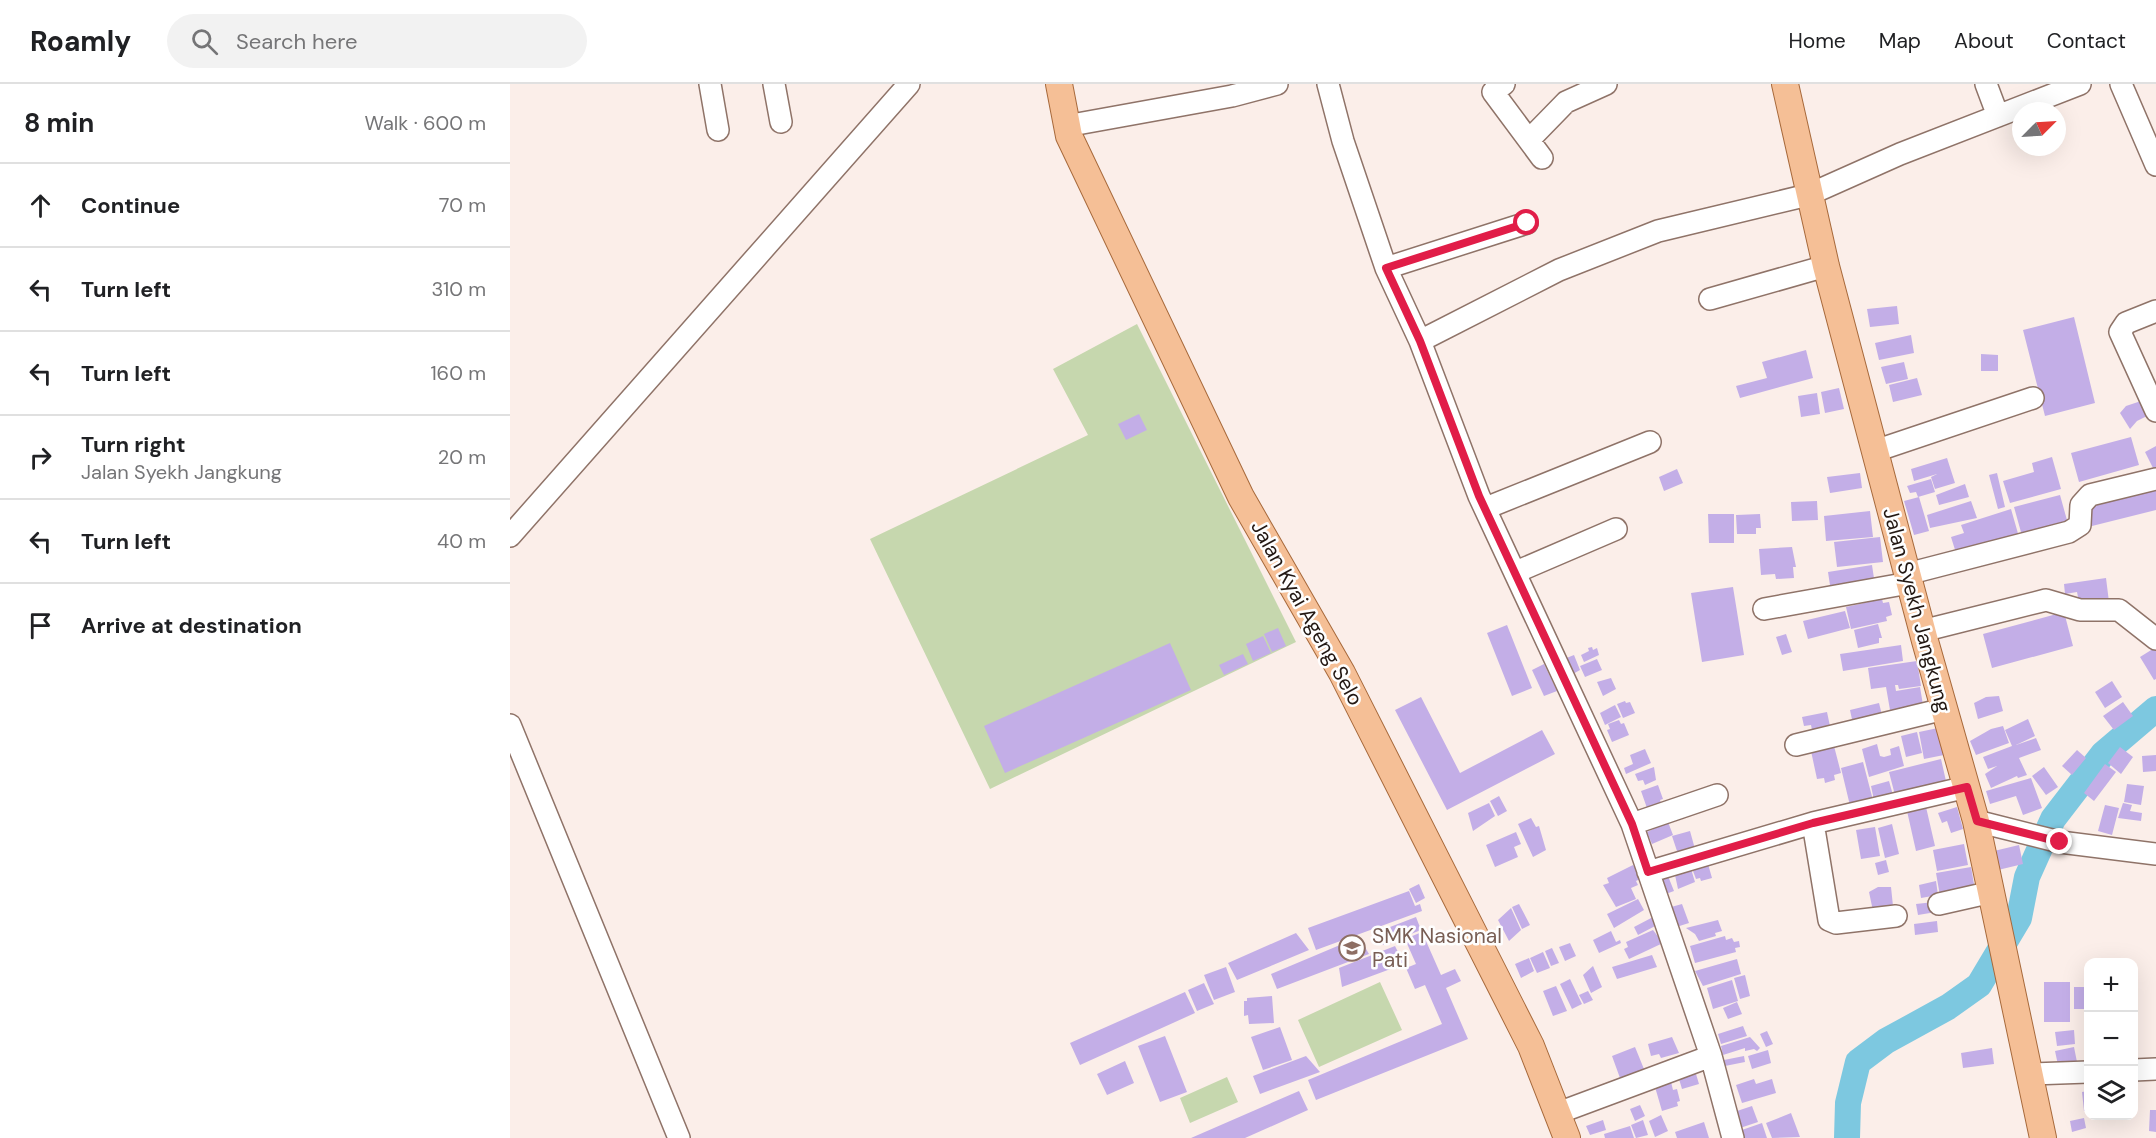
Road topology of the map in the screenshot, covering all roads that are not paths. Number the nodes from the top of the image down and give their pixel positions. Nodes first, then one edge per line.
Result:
1 (710, 84) edge
2 (774, 84) edge
3 (909, 84) edge
4 (1059, 84) edge
5 (1277, 84) edge
6 (1328, 84) edge
7 (1504, 84) edge
8 (1606, 84) edge
9 (1785, 84) edge
10 (1986, 84) edge
11 (2080, 84) edge
12 (2121, 84) edge
13 (1206, 92) edge
14 (1998, 116) junction
15 (781, 122) dead end
16 (1066, 126) junction
17 (718, 130) dead end
18 (1529, 141) junction
19 (1542, 158) dead end
20 (2156, 165) edge
21 (1808, 195) junction
22 (1527, 223) dead end
23 (1826, 266) junction
24 (1386, 268) junction
25 (1710, 299) dead end
26 (2156, 311) edge
27 (1420, 341) junction
28 (2033, 398) dead end
29 (2156, 411) edge
30 (1650, 442) dead end
31 (1875, 452) junction
32 (2156, 479) edge
33 (1486, 508) junction
34 (1616, 529) dead end
35 (510, 536) edge
36 (1516, 572) junction
37 (1908, 578) junction
38 (1764, 609) dead end
39 (1922, 631) junction
40 (2156, 639) edge
41 (1944, 709) junction
42 (510, 725) edge
43 (1796, 745) dead end
44 (1967, 787) junction
45 (1717, 795) dead end
46 (1977, 821) junction
47 (1813, 823) junction
48 (1632, 824) junction
49 (2156, 854) edge
50 (1648, 872) junction
51 (1992, 892) junction
52 (1939, 904) dead end
53 (1896, 916) dead end
54 (1711, 1056) junction
55 (2156, 1069) edge
56 (2138, 1070) edge
57 (2084, 1072) edge
58 (2030, 1074) junction
59 (1558, 1113) junction
60 (679, 1138) edge
61 (1568, 1138) edge
62 (1734, 1138) edge
63 (2042, 1138) edge

1 - 17 street
2 - 15 street
3 - 35 street
4 - 16 main road, Jalan Kyai Ageng Selo
5 - 13 street
6 - 24 street
7 - 18 street
8 - 18 street
9 - 21 main road, Jalan Syekh Jangkung
10 - 14 street
11 - 14 street
12 - 20 street
13 - 16 street
14 - 21 street
16 - 59 main road, Jalan Kyai Ageng Selo
18 - 19 street
21 - 23 main road, Jalan Syekh Jangkung
21 - 27 street
22 - 24 street
23 - 25 street
23 - 31 main road, Jalan Syekh Jangkung
24 - 27 street
26 - 29 street
27 - 33 street
28 - 31 street
30 - 33 street
31 - 37 main road, Jalan Syekh Jangkung
32 - 37 street
33 - 36 street
34 - 36 street
36 - 48 street
37 - 38 street
37 - 39 main road, Jalan Syekh Jangkung
39 - 40 street
39 - 41 main road, Jalan Syekh Jangkung
41 - 43 street
41 - 44 main road, Jalan Syekh Jangkung
42 - 60 street
44 - 46 main road, Jalan Syekh Jangkung
44 - 47 street
45 - 48 street
46 - 49 street
46 - 51 main road, Jalan Syekh Jangkung
47 - 50 street
47 - 53 street
48 - 50 street
50 - 54 street
51 - 52 street
51 - 58 main road, Jalan Syekh Jangkung
54 - 59 street
54 - 62 street
55 - 56 street
57 - 58 street
58 - 63 main road, Jalan Syekh Jangkung
59 - 61 main road, Jalan Kyai Ageng Selo

